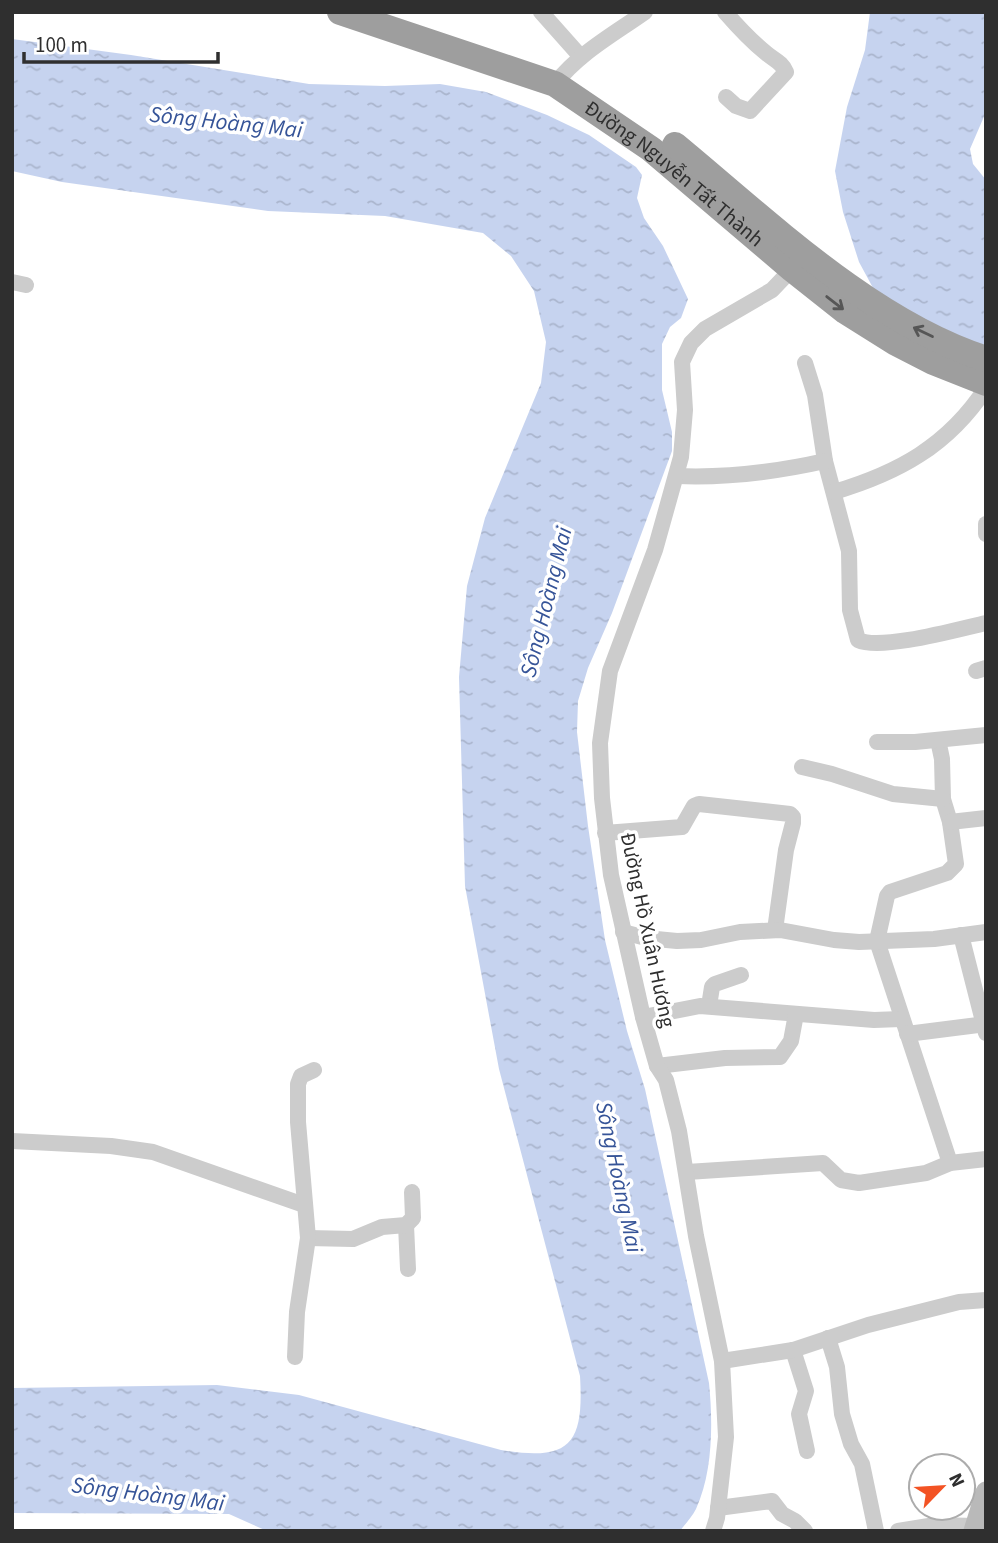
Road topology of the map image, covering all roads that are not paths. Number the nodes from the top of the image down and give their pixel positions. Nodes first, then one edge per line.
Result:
1 (340, 12) edge
2 (391, 12) edge
3 (541, 12) edge
4 (645, 12) edge
5 (726, 12) edge
6 (567, 70) junction
7 (726, 97) dead end
8 (792, 269) junction
9 (986, 359) edge
10 (805, 363) dead end
11 (986, 383) edge
12 (986, 388) edge
13 (825, 461) junction
14 (677, 477) junction
15 (834, 492) junction
16 (986, 524) edge
17 (986, 534) edge
18 (986, 623) edge
19 (986, 735) edge
20 (938, 740) junction
21 (877, 742) dead end
22 (802, 767) dead end
23 (943, 799) junction
24 (986, 818) edge
25 (950, 822) junction
26 (605, 833) junction
27 (775, 930) junction
28 (623, 932) junction
29 (986, 932) edge
30 (961, 935) junction
31 (877, 941) junction
32 (741, 975) dead end
33 (709, 1006) junction
34 (796, 1014) junction
35 (643, 1017) junction
36 (904, 1026) junction
37 (985, 1027) edge
38 (657, 1066) junction
39 (314, 1070) dead end
40 (12, 1141) edge
41 (986, 1159) edge
42 (950, 1163) junction
43 (687, 1172) junction
44 (412, 1192) dead end
45 (304, 1205) junction
46 (406, 1225) junction
47 (308, 1238) junction
48 (408, 1269) dead end
49 (986, 1300) edge
50 (828, 1338) junction
51 (793, 1350) junction
52 (295, 1357) dead end
53 (722, 1361) junction
54 (807, 1451) dead end
55 (986, 1492) edge
56 (718, 1508) junction
57 (974, 1528) edge
58 (713, 1531) edge
59 (805, 1531) edge
60 (876, 1531) edge
61 (898, 1531) edge

1 - 6 highway, Đường Nguyễn Tất Thành
2 - 6 highway, Đường Nguyễn Tất Thành
3 - 6 street
4 - 6 street
5 - 7 street
6 - 8 highway, Đường Nguyễn Tất Thành
9 -> 6 highway, Đường Nguyễn Tất Thành
8 -> 11 highway, Đường Nguyễn Tất Thành
8 - 14 street, Đường Hồ Xuân Hương
10 - 13 street
12 - 15 street
13 - 14 street
13 - 15 street
14 - 26 street, Đường Hồ Xuân Hương
15 - 18 street
16 - 17 street
19 - 20 street
20 - 21 street
20 - 23 street
22 - 23 street
23 - 25 street
24 - 25 street
25 - 31 street
26 - 27 street
26 - 28 street, Đường Hồ Xuân Hương
27 - 28 street
27 - 31 street
28 - 35 street, Đường Hồ Xuân Hương
29 - 30 street
30 - 31 street
30 - 37 street
31 - 36 street
32 - 33 street
33 - 34 street
33 - 35 street
34 - 36 street
34 - 38 street
35 - 38 street, Đường Hồ Xuân Hương
36 - 37 street
36 - 42 street
38 - 43 street, Đường Hồ Xuân Hương
39 - 45 street
40 - 45 street
41 - 42 street
42 - 43 street
43 - 53 street, Đường Hồ Xuân Hương
44 - 46 street
45 - 47 street
46 - 47 street
46 - 48 street
47 - 52 street
49 - 50 street
50 - 51 street
50 - 60 street
51 - 53 street
51 - 54 street
53 - 56 street, Đường Hồ Xuân Hương
55 - 57 main road
56 - 58 street, Đường Hồ Xuân Hương
56 - 59 street
57 - 61 street

